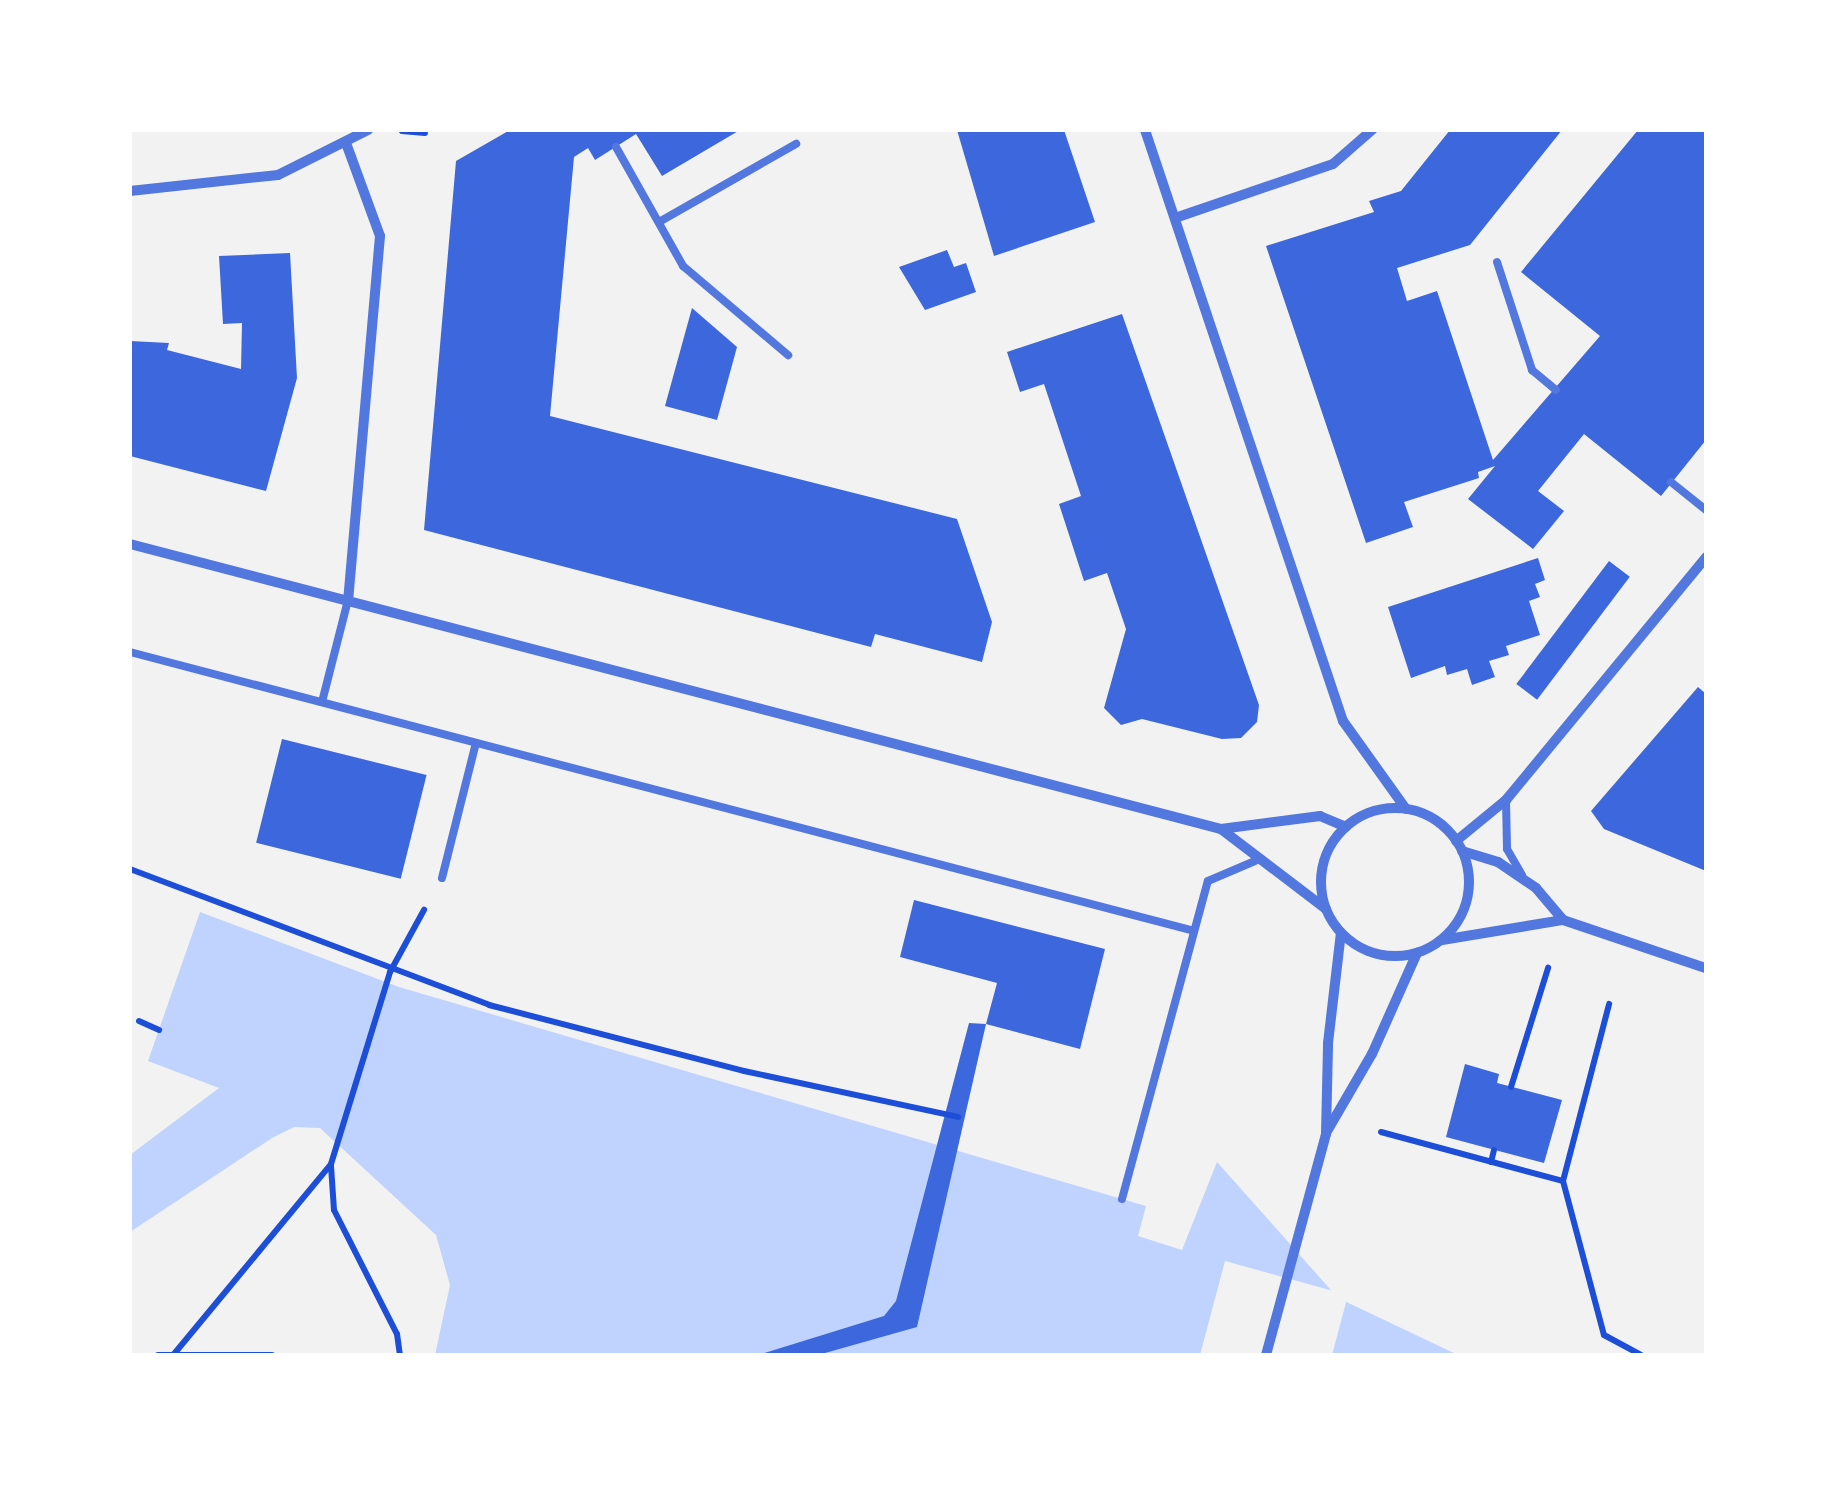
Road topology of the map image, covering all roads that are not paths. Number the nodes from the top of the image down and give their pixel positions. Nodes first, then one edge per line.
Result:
1 (368, 130) edge
2 (1145, 130) edge
3 (1372, 130) edge
4 (346, 142) junction
5 (796, 144) dead end
6 (616, 146) dead end
7 (130, 191) edge
8 (1175, 218) junction
9 (659, 222) junction
10 (1496, 262) dead end
11 (788, 355) dead end
12 (1556, 390) dead end
13 (1671, 482) dead end
14 (1706, 510) edge
15 (130, 544) edge
16 (1706, 556) edge
17 (348, 600) junction
18 (130, 652) edge
19 (322, 702) junction
20 (476, 743) junction
21 (1506, 800) junction
22 (1406, 810) junction
23 (1346, 827) junction
24 (1221, 829) junction
25 (1459, 846) junction
26 (1255, 861) junction
27 (442, 878) road end
28 (1536, 888) junction
29 (1327, 910) junction
30 (1564, 920) junction
31 (1194, 931) junction
32 (1341, 933) junction
33 (1441, 940) junction
34 (1416, 952) junction
35 (1706, 968) edge
36 (1326, 1134) junction
37 (1122, 1199) dead end
38 (1266, 1355) edge

1 - 4 street
2 - 8 street
3 - 8 street
4 - 7 street
4 - 17 street
5 - 9 lane
6 - 9 lane
8 - 22 street
9 - 11 lane
10 - 12 lane
13 - 14 lane
15 - 17 street
16 - 21 street
17 - 19 lane
17 - 24 street
18 - 19 lane
19 - 20 lane
20 - 27 lane
20 - 31 lane
21 - 25 street
21 - 28 lane
22 - 23 street
22 - 25 street
23 - 24 street
23 - 29 street
24 - 26 street
25 - 28 street
25 - 33 street
26 - 29 street
26 - 31 lane
28 - 30 street
29 - 32 street
30 - 33 street
30 - 35 street
31 - 37 lane
32 - 34 street
32 - 36 street
33 - 34 street
34 - 36 street
36 - 38 street

